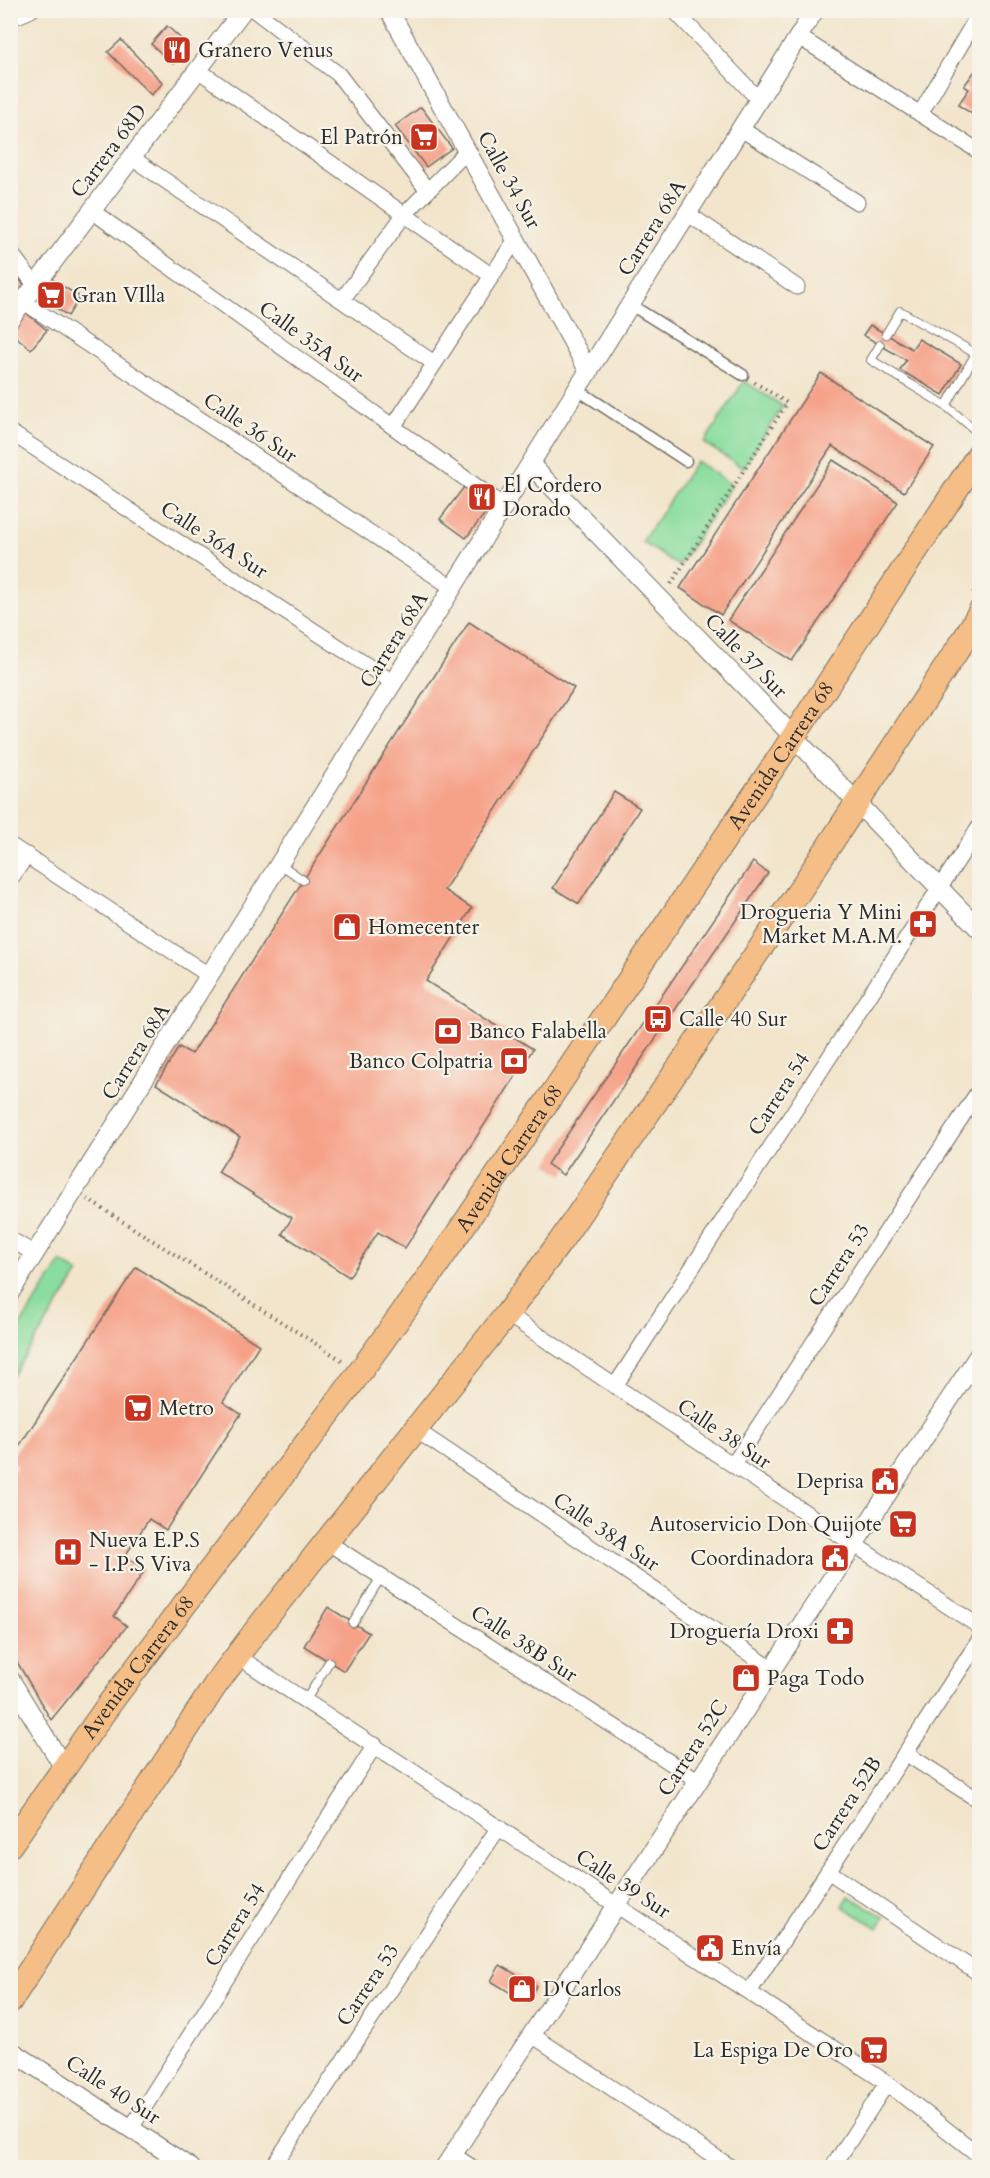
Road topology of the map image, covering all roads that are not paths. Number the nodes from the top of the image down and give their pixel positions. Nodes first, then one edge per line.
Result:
1 (31, 10) edge
2 (243, 10) edge
3 (254, 10) edge
4 (389, 10) edge
5 (674, 10) edge
6 (815, 10) edge
7 (980, 12) edge
8 (10, 19) edge
9 (799, 38) junction
10 (198, 70) junction
11 (759, 100) junction
12 (920, 114) junction
13 (741, 129) junction
14 (467, 151) junction
15 (980, 152) edge
16 (132, 158) junction
17 (428, 191) junction
18 (857, 202) dead end
19 (92, 211) junction
20 (688, 214) junction
21 (404, 215) junction
22 (516, 239) junction
23 (10, 252) edge
24 (492, 276) junction
25 (36, 286) junction
26 (797, 287) dead end
27 (342, 300) junction
28 (24, 302) junction
29 (631, 305) junction
30 (10, 319) edge
31 (886, 334) dead end
32 (880, 345) dead end
33 (977, 355) edge
34 (434, 363) junction
35 (589, 372) junction
36 (743, 375) road end
37 (578, 390) junction
38 (946, 406) junction
39 (393, 427) junction
40 (10, 432) edge
41 (980, 434) edge
42 (980, 453) edge
43 (686, 460) dead end
44 (531, 465) junction
45 (505, 507) junction
46 (453, 588) junction
47 (974, 607) edge
48 (973, 639) edge
49 (394, 683) junction
50 (793, 736) junction
51 (857, 803) junction
52 (980, 826) edge
53 (10, 845) edge
54 (27, 855) junction
55 (280, 864) junction
56 (10, 880) edge
57 (303, 880) dead end
58 (939, 888) junction
59 (980, 930) edge
60 (210, 976) junction
61 (980, 1089) edge
62 (10, 1239) edge
63 (35, 1254) junction
64 (10, 1293) edge
65 (507, 1314) junction
66 (980, 1353) edge
67 (615, 1386) junction
68 (416, 1430) junction
69 (733, 1465) junction
70 (327, 1542) junction
71 (853, 1544) junction
72 (381, 1577) junction
73 (353, 1623) dead end
74 (980, 1627) edge
75 (980, 1639) edge
76 (237, 1656) junction
77 (329, 1662) dead end
78 (772, 1669) junction
79 (10, 1679) edge
80 (306, 1700) junction
81 (375, 1744) junction
82 (905, 1753) junction
83 (64, 1768) junction
84 (699, 1781) junction
85 (980, 1801) edge
86 (499, 1827) junction
87 (10, 1845) edge
88 (828, 1871) junction
89 (618, 1905) junction
90 (980, 1974) edge
91 (749, 1992) junction
92 (10, 2001) edge
93 (532, 2035) junction
94 (10, 2050) edge
95 (886, 2083) junction
96 (130, 2128) junction
97 (980, 2156) edge
98 (449, 2161) edge
99 (191, 2168) edge
100 (272, 2168) edge
101 (473, 2168) edge
102 (732, 2168) edge
103 (832, 2168) edge

1 - 8 street
2 - 10 street, Carrera 68D
3 - 17 street
4 - 14 street, Calle 34 Sur
5 - 11 street
6 - 9 street, Carrera 68A
7 - 12 street
9 - 11 street, Carrera 68A
9 - 12 street
10 - 16 street, Carrera 68D
10 - 21 street
11 - 13 street, Carrera 68A
12 - 15 street
13 - 18 street
13 - 20 street, Carrera 68A
14 - 17 street
14 - 22 street, Calle 34 Sur
16 - 19 street, Carrera 68D
16 - 27 street
17 - 21 street
19 - 25 street, Carrera 68D
19 - 39 street, Calle 35A Sur
20 - 26 street
20 - 29 street, Carrera 68A
21 - 24 street
21 - 27 street
22 - 24 street
22 - 35 street, Calle 34 Sur
23 - 25 street
24 - 34 street
25 - 28 street, Carrera 68D
27 - 34 street
28 - 30 street, Carrera 68D
28 - 46 street, Calle 36 Sur
29 - 35 street, Carrera 68A
29 - 36 street
31 - 33 lane
32 - 38 lane
33 - 38 lane
34 - 39 street
35 - 37 street, Carrera 68A
37 - 43 street
37 - 44 street, Carrera 68A
38 - 41 lane
39 - 45 street, Calle 35A Sur
40 - 49 street, Calle 36A Sur
42 - 50 main road, Avenida Carrera 68
44 - 45 street, Carrera 68A
44 - 50 street, Calle 37 Sur
45 - 46 street, Carrera 68A
46 - 49 street, Carrera 68A
47 - 48 main road
48 - 51 main road
49 - 55 street, Carrera 68A
50 - 51 street, Calle 37 Sur
50 - 83 main road, Avenida Carrera 68
51 - 58 street, Calle 37 Sur
51 - 65 main road
52 - 58 street, Carrera 54
53 - 54 street
54 - 56 street
54 - 60 street
55 - 57 lane
55 - 60 street, Carrera 68A
58 - 59 street, Calle 37 Sur
58 - 67 street, Carrera 54
60 - 63 street, Carrera 68A
61 - 69 street, Carrera 53
62 - 63 street
63 - 64 street, Carrera 68A
65 - 67 street, Calle 38 Sur
65 - 68 main road
66 - 71 street, Carrera 52C
67 - 69 street, Calle 38 Sur
68 - 70 main road
68 - 78 street, Calle 38A Sur
69 - 71 street, Calle 38 Sur
70 - 72 street, Calle 38B Sur
70 - 76 main road
71 - 74 street, Calle 38 Sur
71 - 78 street, Carrera 52C
72 - 73 lane
72 - 84 street, Calle 38B Sur
75 - 82 street, Carrera 52B
76 - 80 street, Calle 39 Sur
76 - 92 main road
77 - 80 lane
78 - 84 street, Carrera 52C
79 - 83 street
80 - 81 street, Calle 39 Sur
81 - 86 street, Calle 39 Sur
81 - 96 street, Carrera 54
82 - 85 street
82 - 88 street, Carrera 52B
83 - 87 main road, Avenida Carrera 68
84 - 89 street, Carrera 52C
86 - 89 street, Calle 39 Sur
86 - 100 street, Carrera 53
88 - 90 street
88 - 91 street, Carrera 52B
89 - 91 street, Calle 39 Sur
89 - 93 street, Carrera 52C
91 - 95 street, Calle 39 Sur
93 - 98 street, Carrera 52C
93 - 102 street
94 - 96 street, Calle 40 Sur
95 - 97 street, Calle 39 Sur
95 - 103 street
96 - 99 street, Calle 40 Sur
98 - 101 street

